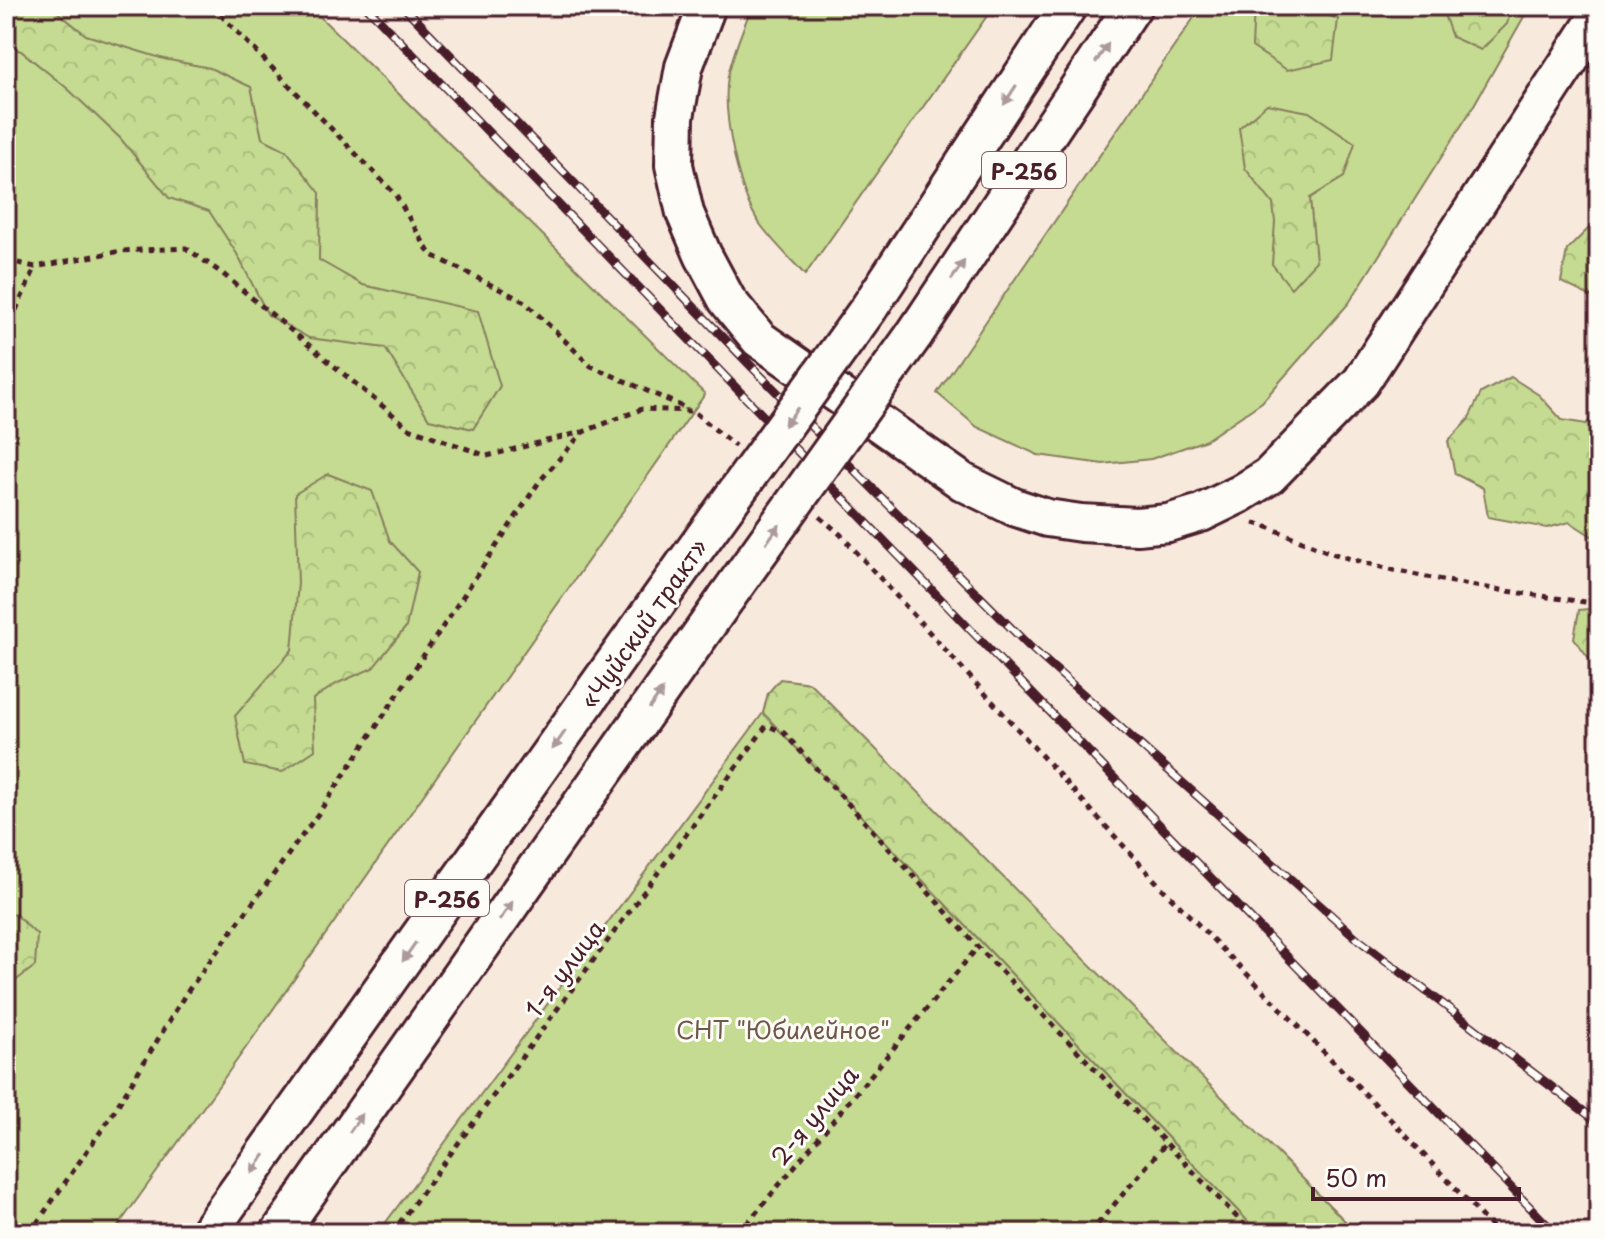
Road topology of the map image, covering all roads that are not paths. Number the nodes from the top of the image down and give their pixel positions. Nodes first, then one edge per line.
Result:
1 (707, 6) edge
2 (1068, 6) edge
3 (1133, 6) edge
4 (1599, 15) edge
5 (208, 1233) edge
6 (279, 1233) edge

1 - 4 highway
2 -> 5 highway, «Чуйский тракт» / Р-256, bridge
6 -> 3 highway, Р-256, bridge

